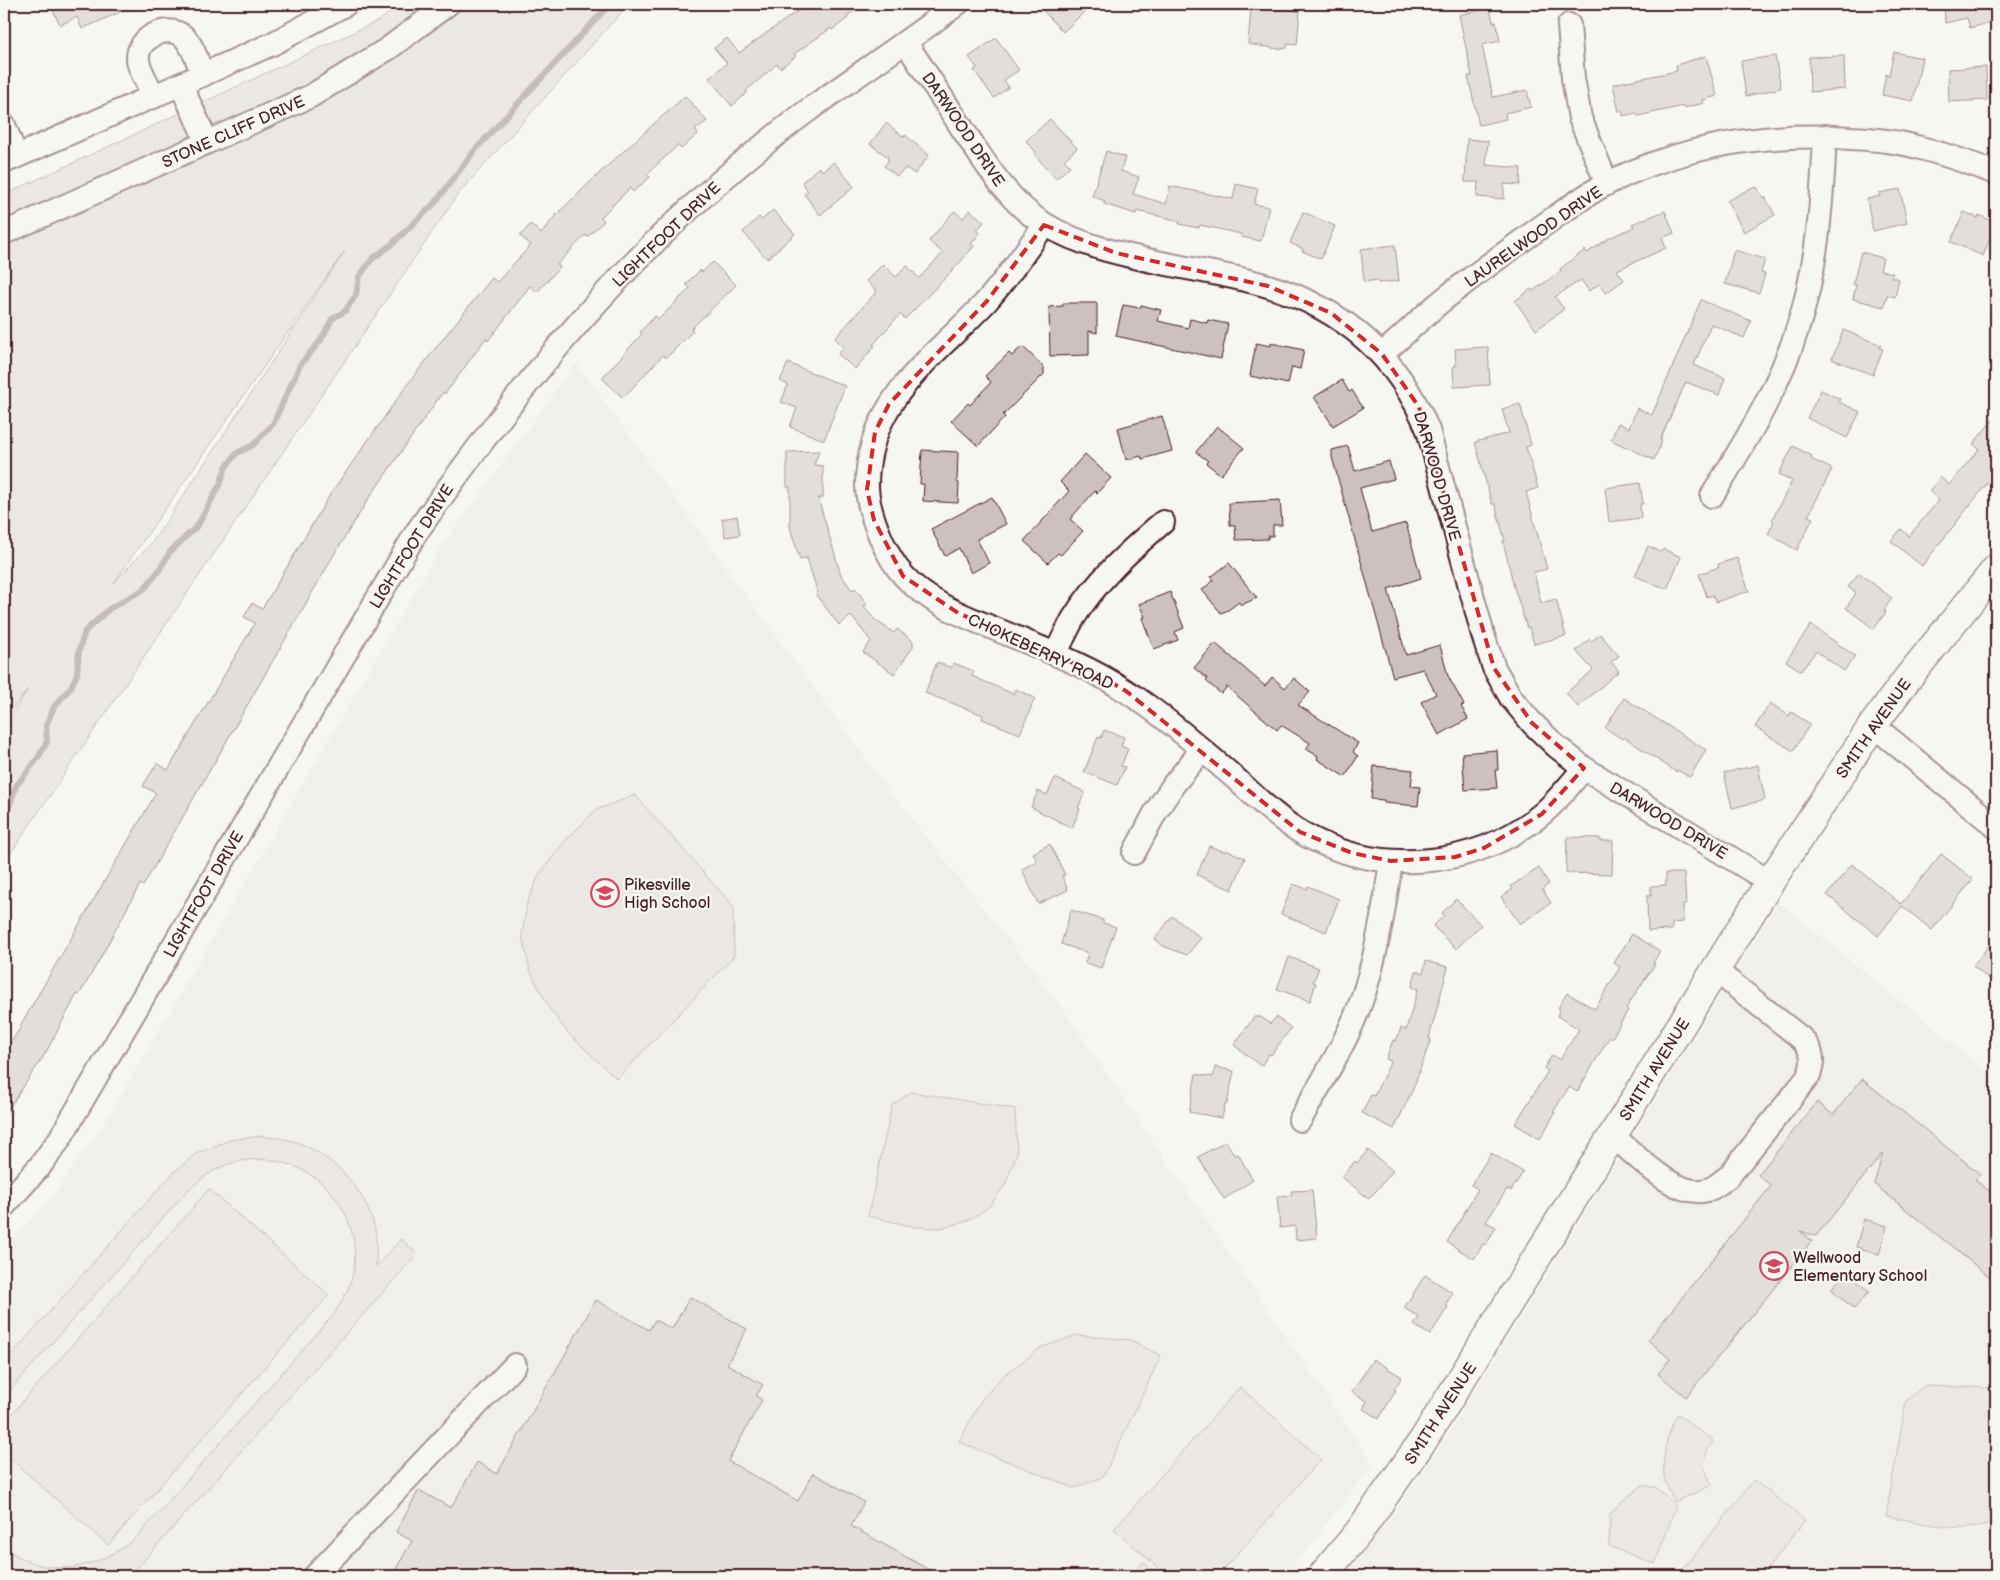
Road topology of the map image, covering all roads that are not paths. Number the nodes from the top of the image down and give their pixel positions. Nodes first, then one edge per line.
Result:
1 (448, 4) edge
2 (957, 4) edge
3 (336, 7) edge
4 (1569, 25) dead end
5 (906, 43) junction
6 (203, 75) junction
7 (181, 85) junction
8 (154, 97) junction
9 (4, 125) edge
10 (1824, 136) junction
11 (207, 142) junction
12 (10, 159) edge
13 (1996, 173) edge
14 (1607, 184) junction
15 (1044, 225) junction
16 (4, 233) edge
17 (1382, 354) junction
18 (1712, 496) dead end
19 (1163, 522) dead end
20 (1996, 569) edge
21 (1055, 654) junction
22 (1873, 725) junction
23 (1202, 750) junction
24 (1584, 768) junction
25 (1996, 827) edge
26 (1134, 853) dead end
27 (1391, 861) junction
28 (1770, 882) junction
29 (1716, 970) junction
30 (1300, 1120) dead end
31 (1613, 1136) junction
32 (4, 1206) edge
33 (515, 1366) dead end
34 (316, 1576) edge
35 (1322, 1576) edge

1 - 11 street, STONE CLIFF DRIVE
2 - 5 street, LIGHTFOOT DRIVE
3 - 6 street
4 - 14 street
5 - 15 street, DARWOOD DRIVE
5 - 32 street, LIGHTFOOT DRIVE
6 - 7 street
6 - 8 street
7 - 8 street
7 - 11 street
8 - 12 street
9 - 12 street
10 - 13 street, LAURELWOOD DRIVE
10 - 14 street, LAURELWOOD DRIVE
10 - 18 street
11 - 16 street, STONE CLIFF DRIVE
14 - 17 street, LAURELWOOD DRIVE
15 - 17 street, DARWOOD DRIVE
15 - 21 street, CHOKEBERRY ROAD
17 - 24 street, DARWOOD DRIVE
19 - 21 street
20 - 22 main road, SMITH AVENUE
21 - 23 street, CHOKEBERRY ROAD
22 - 25 street
22 - 28 main road, SMITH AVENUE
23 - 26 street
23 - 27 street, CHOKEBERRY ROAD
24 - 27 street, CHOKEBERRY ROAD
24 - 28 street, DARWOOD DRIVE
27 - 30 street
28 - 29 main road, SMITH AVENUE
29 - 31 main road, SMITH AVENUE
29 - 31 street
31 - 35 main road, SMITH AVENUE
33 - 34 street

